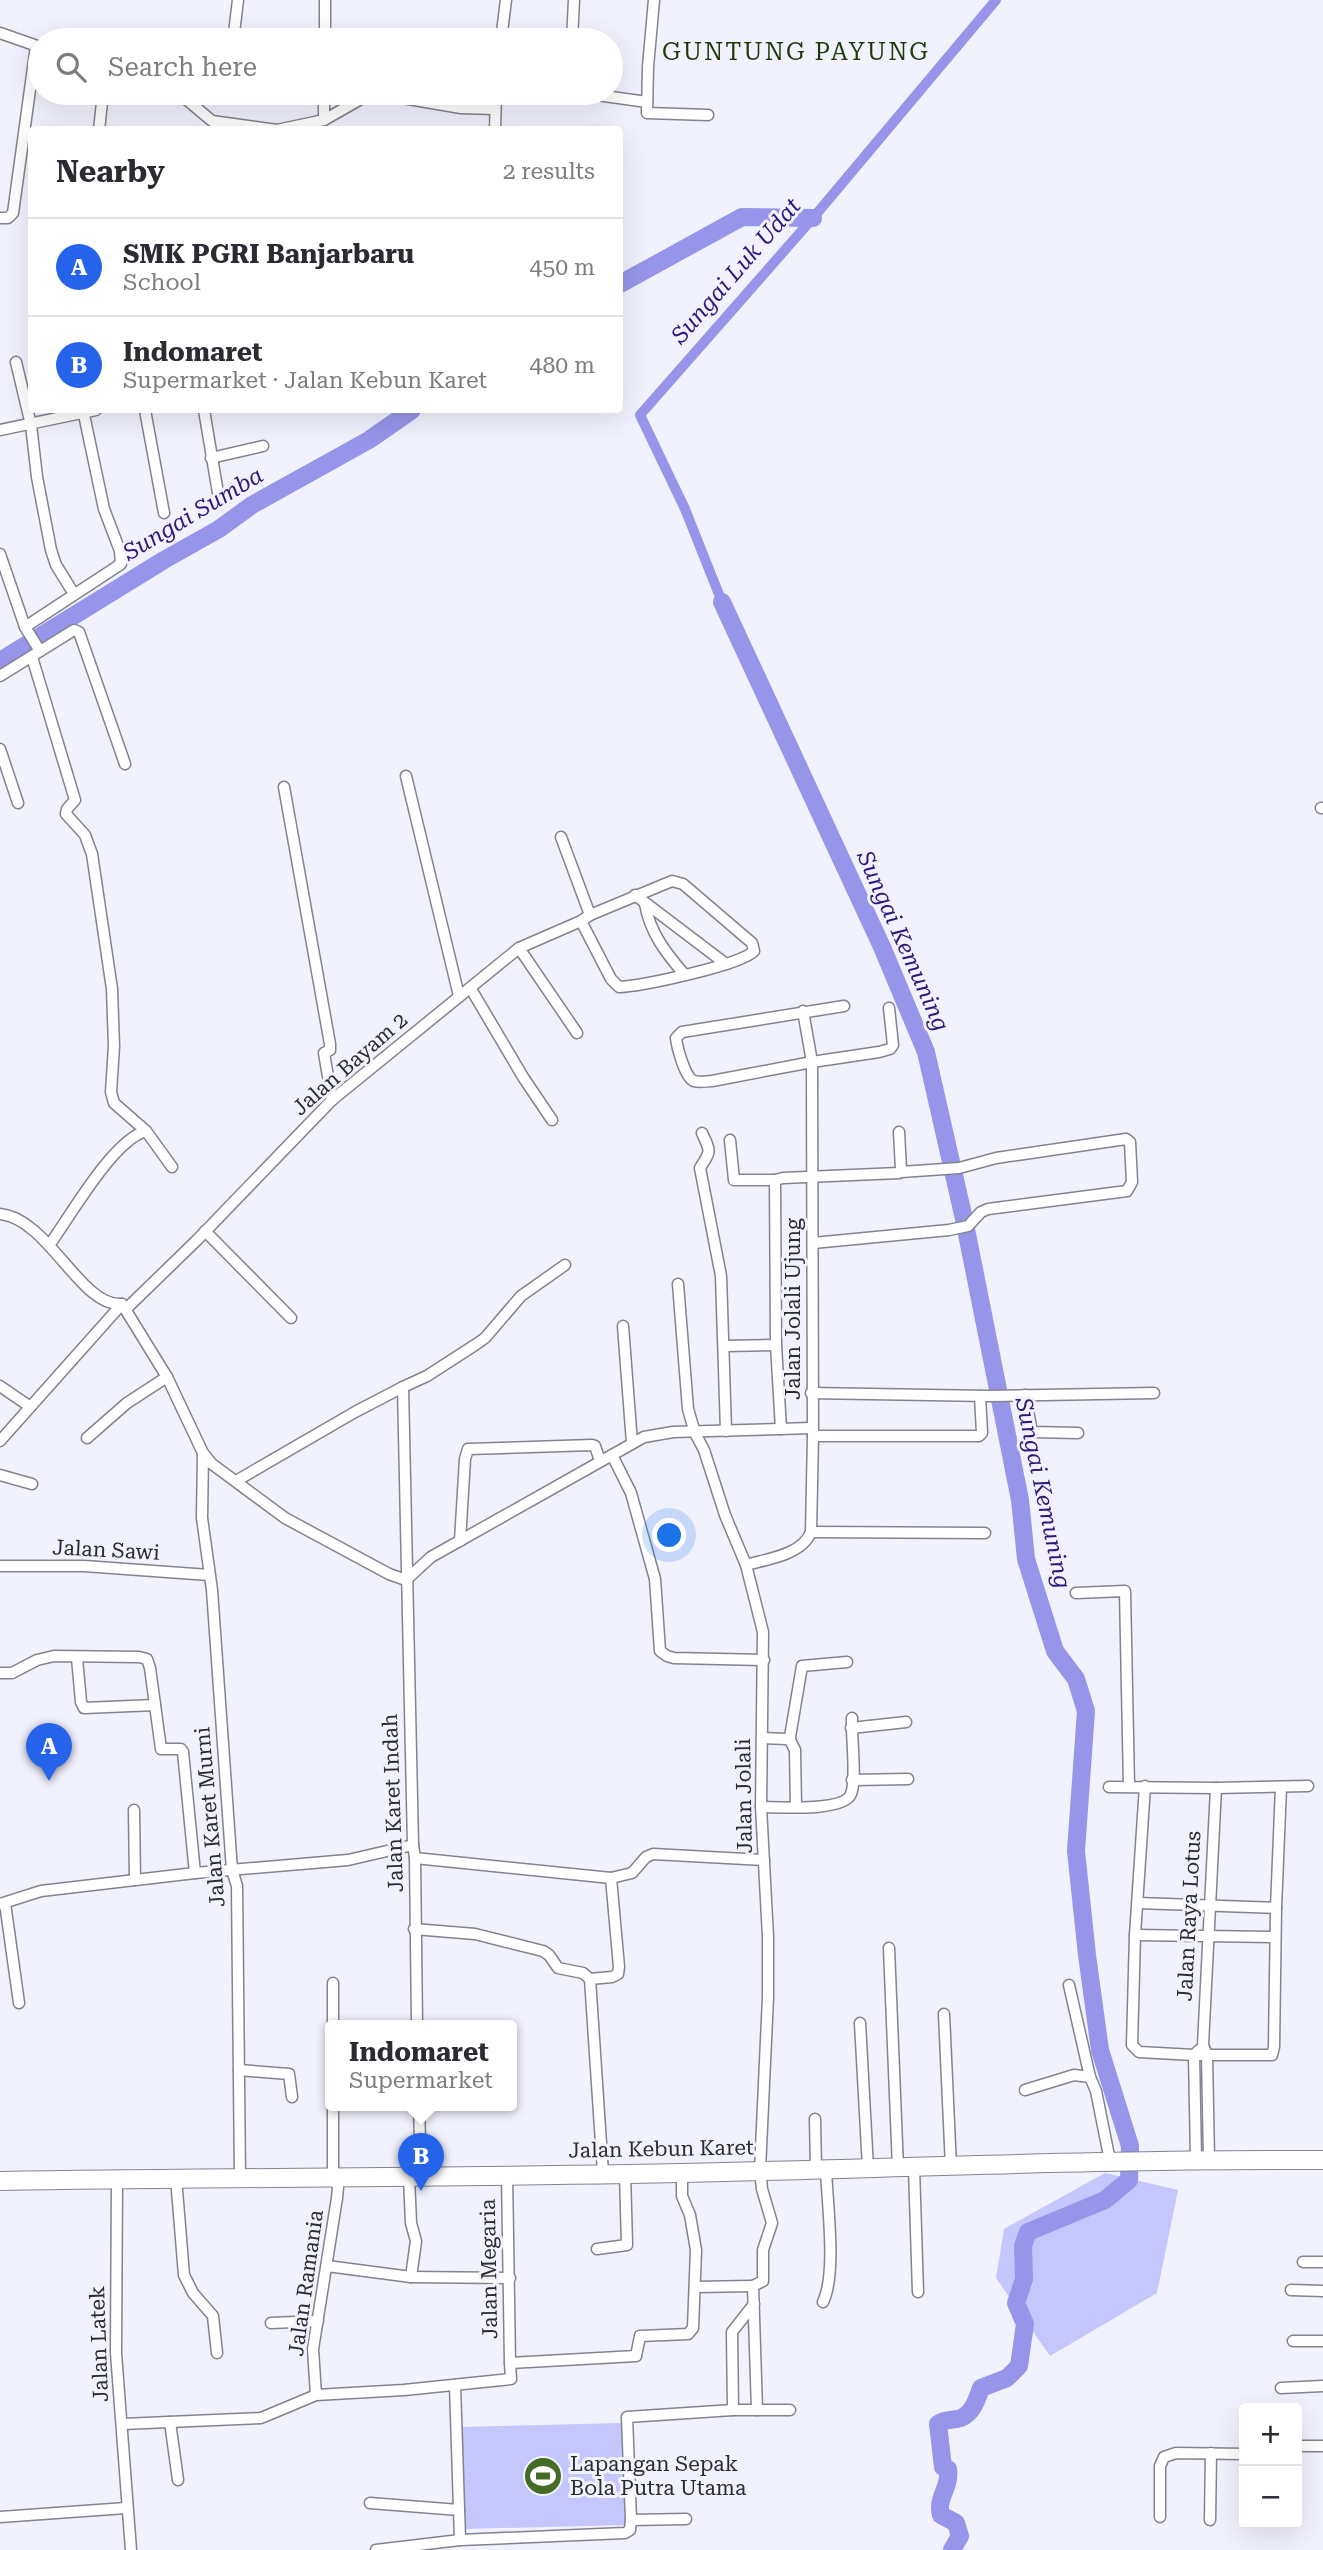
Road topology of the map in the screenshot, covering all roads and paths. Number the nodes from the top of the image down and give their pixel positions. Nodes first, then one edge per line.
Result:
1 (237, 0) edge
2 (325, 0) edge
3 (506, 0) edge
4 (574, 0) edge
5 (654, 0) edge
6 (234, 28) edge
7 (325, 28) edge
8 (502, 28) edge
9 (573, 28) edge
10 (0, 33) edge
11 (28, 43) edge
12 (623, 99) edge
13 (647, 102) junction
14 (29, 105) edge
15 (102, 105) edge
16 (193, 105) edge
17 (324, 105) edge
18 (349, 105) edge
19 (448, 105) edge
20 (495, 105) edge
21 (495, 109) junction
22 (708, 116) dead end
23 (324, 120) junction
24 (99, 126) edge
25 (248, 126) edge
26 (296, 126) edge
27 (495, 126) edge
28 (0, 218) edge
29 (16, 362) dead end
30 (28, 412) edge
31 (28, 413) edge
32 (73, 413) edge
33 (84, 413) edge
34 (146, 413) edge
35 (204, 413) edge
36 (31, 425) junction
37 (0, 430) edge
38 (263, 446) dead end
39 (211, 458) junction
40 (218, 493) dead end
41 (164, 513) dead end
42 (0, 554) edge
43 (74, 594) junction
44 (27, 630) junction
45 (36, 652) junction
46 (0, 676) edge
47 (0, 749) edge
48 (125, 764) dead end
49 (406, 776) dead end
50 (284, 787) dead end
51 (18, 803) dead end
52 (561, 838) dead end
53 (635, 895) junction
54 (645, 904) junction
55 (586, 918) junction
56 (519, 948) junction
57 (726, 964) junction
58 (684, 974) junction
59 (471, 989) junction
60 (459, 996) junction
61 (844, 1006) dead end
62 (889, 1008) dead end
63 (803, 1011) junction
64 (577, 1033) dead end
65 (812, 1062) junction
66 (332, 1100) junction
67 (552, 1120) dead end
68 (146, 1131) junction
69 (899, 1132) dead end
70 (702, 1133) dead end
71 (730, 1140) dead end
72 (172, 1167) dead end
73 (901, 1172) junction
74 (812, 1177) junction
75 (775, 1180) junction
76 (0, 1214) edge
77 (205, 1231) junction
78 (813, 1243) junction
79 (50, 1244) junction
80 (565, 1265) dead end
81 (678, 1284) dead end
82 (124, 1307) junction
83 (291, 1318) dead end
84 (624, 1326) dead end
85 (776, 1345) junction
86 (724, 1346) junction
87 (167, 1377) junction
88 (0, 1386) edge
89 (403, 1387) junction
90 (811, 1393) junction
91 (1154, 1393) dead end
92 (1025, 1395) junction
93 (984, 1396) junction
94 (29, 1406) junction
95 (780, 1429) junction
96 (726, 1431) junction
97 (813, 1432) junction
98 (695, 1433) junction
99 (1078, 1433) dead end
100 (87, 1438) dead end
101 (0, 1441) edge
102 (632, 1443) junction
103 (203, 1454) junction
104 (612, 1455) junction
105 (600, 1461) junction
106 (0, 1475) edge
107 (236, 1481) junction
108 (32, 1483) dead end
109 (811, 1532) junction
110 (985, 1533) dead end
111 (460, 1541) junction
112 (746, 1565) junction
113 (0, 1566) edge
114 (209, 1575) junction
115 (406, 1580) junction
116 (1076, 1593) dead end
117 (77, 1658) junction
118 (764, 1660) junction
119 (847, 1662) dead end
120 (0, 1674) edge
121 (155, 1705) junction
122 (906, 1722) dead end
123 (762, 1738) junction
124 (789, 1738) junction
125 (908, 1779) dead end
126 (852, 1780) junction
127 (1129, 1786) junction
128 (1145, 1786) junction
129 (1308, 1786) dead end
130 (1109, 1787) dead end
131 (1281, 1787) junction
132 (1216, 1788) junction
133 (761, 1807) junction
134 (796, 1807) junction
135 (134, 1811) dead end
136 (412, 1845) junction
137 (415, 1858) junction
138 (764, 1860) junction
139 (232, 1870) junction
140 (195, 1873) junction
141 (611, 1878) junction
142 (135, 1880) junction
143 (1138, 1903) junction
144 (2, 1904) edge
145 (1208, 1907) junction
146 (1276, 1908) junction
147 (414, 1929) junction
148 (1135, 1935) junction
149 (1207, 1936) junction
150 (1275, 1937) junction
151 (889, 1948) dead end
152 (590, 1979) junction
153 (333, 1983) dead end
154 (1069, 1985) dead end
155 (19, 2003) dead end
156 (944, 2014) dead end
157 (333, 2020) edge
158 (417, 2020) edge
159 (860, 2023) dead end
160 (1205, 2050) junction
161 (1194, 2055) junction
162 (239, 2070) junction
163 (1090, 2077) junction
164 (1024, 2090) dead end
165 (292, 2097) dead end
166 (333, 2111) edge
167 (419, 2111) edge
168 (815, 2119) dead end
169 (1122, 2160) junction
170 (1202, 2160) junction
171 (1323, 2160) edge
172 (951, 2167) junction
173 (868, 2168) junction
174 (906, 2168) junction
175 (821, 2169) junction
176 (761, 2170) junction
177 (681, 2172) junction
178 (603, 2173) junction
179 (625, 2173) junction
180 (507, 2174) junction
181 (333, 2177) junction
182 (176, 2178) junction
183 (240, 2178) junction
184 (415, 2178) junction
185 (117, 2179) junction
186 (0, 2181) edge
187 (597, 2249) dead end
188 (1303, 2262) dead end
189 (1323, 2262) edge
190 (327, 2266) junction
191 (411, 2277) junction
192 (510, 2278) junction
193 (753, 2286) junction
194 (695, 2287) junction
195 (1291, 2290) dead end
196 (1323, 2291) edge
197 (918, 2292) dead end
198 (823, 2302) dead end
199 (754, 2304) junction
200 (318, 2321) junction
201 (271, 2323) dead end
202 (1293, 2341) dead end
203 (1323, 2341) edge
204 (217, 2353) dead end
205 (510, 2363) junction
206 (455, 2385) junction
207 (1323, 2386) edge
208 (1282, 2388) dead end
209 (316, 2395) junction
210 (733, 2410) junction
211 (757, 2410) junction
212 (790, 2410) dead end
213 (170, 2422) junction
214 (122, 2424) junction
215 (1302, 2446) edge
216 (1323, 2446) edge
217 (1211, 2454) junction
218 (1239, 2454) edge
219 (178, 2480) dead end
220 (370, 2503) dead end
221 (126, 2508) junction
222 (459, 2510) junction
223 (0, 2516) edge
224 (1160, 2518) dead end
225 (686, 2519) dead end
226 (631, 2520) junction
227 (1210, 2521) dead end
228 (460, 2540) junction
229 (513, 2545) edge
230 (421, 2547) edge
231 (131, 2550) edge
232 (376, 2550) edge

1 - 6 street
2 - 7 street
3 - 8 street
4 - 9 street
5 - 13 street
10 - 11 street
12 - 13 street
13 - 22 street
14 - 28 street
15 - 24 street
16 - 25 street
17 - 23 street
18 - 23 street
19 - 21 street
20 - 21 street
21 - 27 street
23 - 26 street
29 - 30 street
31 - 36 street
32 - 36 street
33 - 43 street
34 - 41 street
35 - 39 street
36 - 37 street
36 - 43 street
38 - 39 street
39 - 40 street
42 - 44 street
43 - 44 street
44 - 45 street
45 - 46 street
45 - 48 street
45 - 68 street
47 - 51 street
49 - 60 street
50 - 66 street
52 - 55 street
53 - 54 street
53 - 55 street, Jalan Bayam 2
53 - 57 street, Jalan Bayam 2
54 - 57 street
54 - 58 street
55 - 56 street, Jalan Bayam 2
55 - 58 street
56 - 59 street, Jalan Bayam 2
56 - 64 street
57 - 58 street
59 - 60 street, Jalan Bayam 2
59 - 67 street
60 - 66 street, Jalan Bayam 2
61 - 63 street
62 - 65 street
63 - 65 street, Jalan Jolali Ujung
63 - 65 street
65 - 74 street, Jalan Jolali Ujung
66 - 77 street, Jalan Bayam 2
68 - 72 street
68 - 79 street
69 - 73 street
70 - 86 street
71 - 75 street
73 - 74 street
73 - 78 street
74 - 75 street
74 - 78 street, Jalan Jolali Ujung
75 - 85 street
76 - 79 street
77 - 82 street, Jalan Bayam 2
77 - 83 street
78 - 90 street, Jalan Jolali Ujung
79 - 82 street
80 - 89 street
81 - 98 street, Jalan Jolali
82 - 87 street
82 - 94 street, Jalan Bayam 2
84 - 102 street
85 - 86 street
85 - 95 street
86 - 96 street
87 - 100 street
87 - 103 street
88 - 94 street
89 - 107 street
89 - 115 street, Jalan Karet Indah
90 - 93 street
90 - 97 street, Jalan Jolali Ujung
91 - 92 street
92 - 93 street
92 - 99 street
93 - 97 street
94 - 101 street, Jalan Bayam 2
95 - 96 street
95 - 97 street
96 - 98 street
97 - 109 street, Jalan Jolali Ujung
98 - 102 street
98 - 112 street, Jalan Jolali
102 - 104 street
103 - 107 street
103 - 114 street, Jalan Karet Murni
104 - 105 street
104 - 118 street
105 - 111 street
105 - 111 street
106 - 108 street
107 - 115 street
109 - 110 street
109 - 112 street
111 - 115 street
112 - 118 street, Jalan Jolali
113 - 114 street, Jalan Sawi
114 - 139 street, Jalan Karet Murni
115 - 136 street, Jalan Karet Indah
116 - 127 street
117 - 120 street
117 - 121 street
117 - 121 street
118 - 123 street, Jalan Jolali
119 - 124 street
121 - 140 street
122 - 126 street
123 - 124 street
123 - 133 street, Jalan Jolali
124 - 134 street
125 - 126 street
126 - 134 street
127 - 128 street
127 - 130 street
128 - 132 street
128 - 143 street
129 - 131 street
131 - 132 street
131 - 146 street
132 - 145 street, Jalan Raya Lotus
133 - 134 street
133 - 138 street, Jalan Jolali
135 - 142 street
136 - 137 street, Jalan Karet Indah
136 - 139 street
137 - 141 street
137 - 147 street, Jalan Karet Indah
138 - 141 street
138 - 176 street, Jalan Jolali
139 - 140 street
139 - 162 street, Jalan Karet Murni
140 - 142 street
141 - 152 street
142 - 144 street
143 - 145 street
143 - 148 street
144 - 155 street
145 - 146 street
145 - 149 street, Jalan Raya Lotus
146 - 150 street
147 - 152 street
147 - 158 street, Jalan Karet Indah
148 - 149 street
148 - 161 street
149 - 150 street
149 - 160 street, Jalan Raya Lotus
150 - 160 street
151 - 174 street
152 - 178 street
153 - 157 street
154 - 163 street
156 - 172 street
159 - 173 street
160 - 161 street
160 - 170 street, Jalan Raya Lotus
161 - 170 street
162 - 165 street
162 - 183 street, Jalan Karet Murni
163 - 164 street
163 - 169 street
166 - 181 street, Jalan Ramania
167 - 184 street
168 - 175 street
169 - 170 main road, Jalan Kebun Karet
169 - 172 main road, Jalan Kebun Karet
170 - 171 main road, Jalan Kebun Karet
172 - 174 main road, Jalan Kebun Karet
173 - 174 main road, Jalan Kebun Karet
173 - 175 main road, Jalan Kebun Karet
174 - 197 street
175 - 176 main road, Jalan Kebun Karet
175 - 198 street
176 - 177 main road, Jalan Kebun Karet
176 - 193 street, Jalan Jolali
177 - 179 main road, Jalan Kebun Karet
177 - 194 street
178 - 179 main road, Jalan Kebun Karet
178 - 180 main road, Jalan Kebun Karet
179 - 187 street
180 - 184 main road, Jalan Kebun Karet
180 - 192 street, Jalan Megaria
181 - 183 main road, Jalan Kebun Karet
181 - 184 main road, Jalan Kebun Karet
181 - 190 street, Jalan Ramania
182 - 183 main road, Jalan Kebun Karet
182 - 185 main road, Jalan Kebun Karet
182 - 204 street
184 - 191 street
185 - 186 main road, Jalan Kebun Karet
185 - 214 street, Jalan Latek
188 - 189 street
190 - 191 street
190 - 200 street, Jalan Ramania
191 - 192 street
192 - 205 street, Jalan Megaria
193 - 194 street
193 - 199 street
194 - 205 street
195 - 196 street
199 - 210 street
199 - 211 street
200 - 201 street
200 - 209 street, Jalan Ramania
202 - 203 street
205 - 206 street
206 - 209 street
206 - 222 street
207 - 208 street
209 - 213 street
210 - 211 street
210 - 226 street
211 - 212 street
213 - 214 street
213 - 219 street
214 - 221 street, Jalan Latek
215 - 216 street
217 - 218 street
217 - 224 street
217 - 227 street
220 - 222 street
221 - 223 street
221 - 231 street, Jalan Latek
222 - 228 street
225 - 226 street
226 - 229 street
228 - 229 street
228 - 230 street
230 - 232 street

